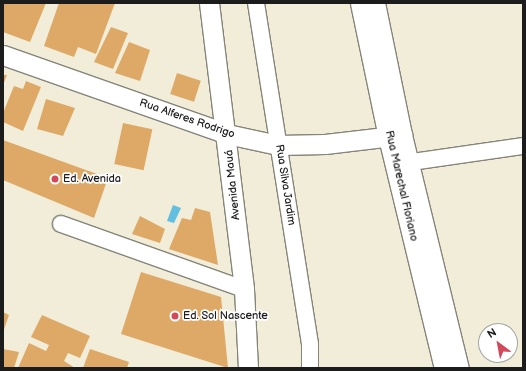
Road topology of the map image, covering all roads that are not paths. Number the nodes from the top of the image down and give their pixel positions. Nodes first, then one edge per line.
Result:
1 (209, 3) edge
2 (256, 3) edge
3 (360, 3) edge
4 (372, 15) edge
5 (3, 55) edge
6 (227, 134) junction
7 (395, 136) junction
8 (278, 145) junction
9 (523, 146) edge
10 (402, 164) junction
11 (61, 224) dead end
12 (244, 289) junction
13 (450, 363) edge
14 (248, 368) edge
15 (310, 368) edge

1 - 6 street, Avenida Mauá
2 - 8 street, Rua Silva Jardim
3 - 4 street, Rua Marechal Floriano
4 - 7 street, Rua Marechal Floriano
5 - 6 street, Rua Alferes Rodrigo
6 - 8 street, Rua Alferes Rodrigo
6 - 12 street, Avenida Mauá
7 - 8 street, Rua Alferes Rodrigo
7 - 10 street, Rua Marechal Floriano
8 - 15 street, Rua Silva Jardim
9 - 10 street
10 - 13 street, Rua Marechal Floriano
11 - 12 street
12 - 14 street, Avenida Mauá

